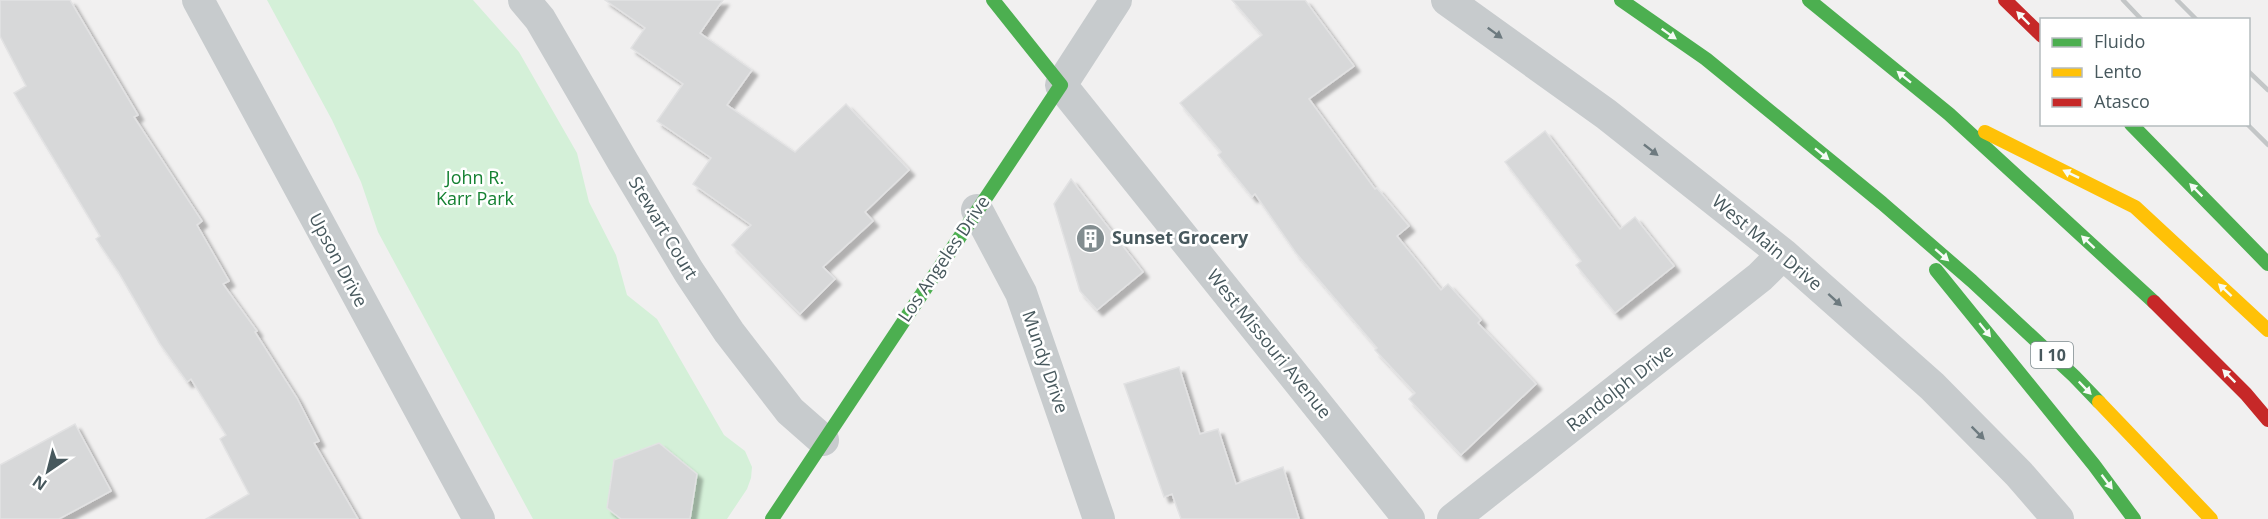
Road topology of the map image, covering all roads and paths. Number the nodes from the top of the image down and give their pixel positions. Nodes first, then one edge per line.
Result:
1 (198, 0) edge
2 (524, 0) edge
3 (993, 0) edge
4 (1116, 0) edge
5 (1447, 0) edge
6 (1621, 0) edge
7 (1809, 0) edge
8 (2005, 0) edge
9 (2040, 34) edge
10 (1061, 85) junction
11 (1949, 114) junction
12 (2133, 126) edge
13 (1882, 203) junction
14 (977, 210) junction
15 (1783, 254) junction
16 (2268, 264) edge
17 (2268, 330) edge
18 (2268, 420) edge
19 (823, 440) junction
20 (479, 519) edge
21 (772, 519) edge
22 (1100, 519) edge
23 (1409, 519) edge
24 (1453, 519) edge
25 (2058, 519) edge
26 (2134, 519) edge
27 (2211, 519) edge

1 - 20 street, Upson Drive
2 - 19 street, Stewart Court
3 - 10 main road, West Missouri Avenue
4 - 10 street, Los Angeles Drive
5 -> 15 street, West Main Drive
6 -> 13 main road, I 10
11 -> 7 main road
9 -> 8 main road
10 - 14 main road, Los Angeles Drive
10 - 23 street, West Missouri Avenue
17 -> 11 main road
18 -> 11 main road
16 -> 12 main road
13 -> 26 main road
13 -> 27 main road, I 10
14 - 19 main road, Los Angeles Drive
14 - 22 street, Mundy Drive
15 - 24 street, Randolph Drive
15 -> 25 street, West Main Drive
19 - 21 main road, Los Angeles Drive

